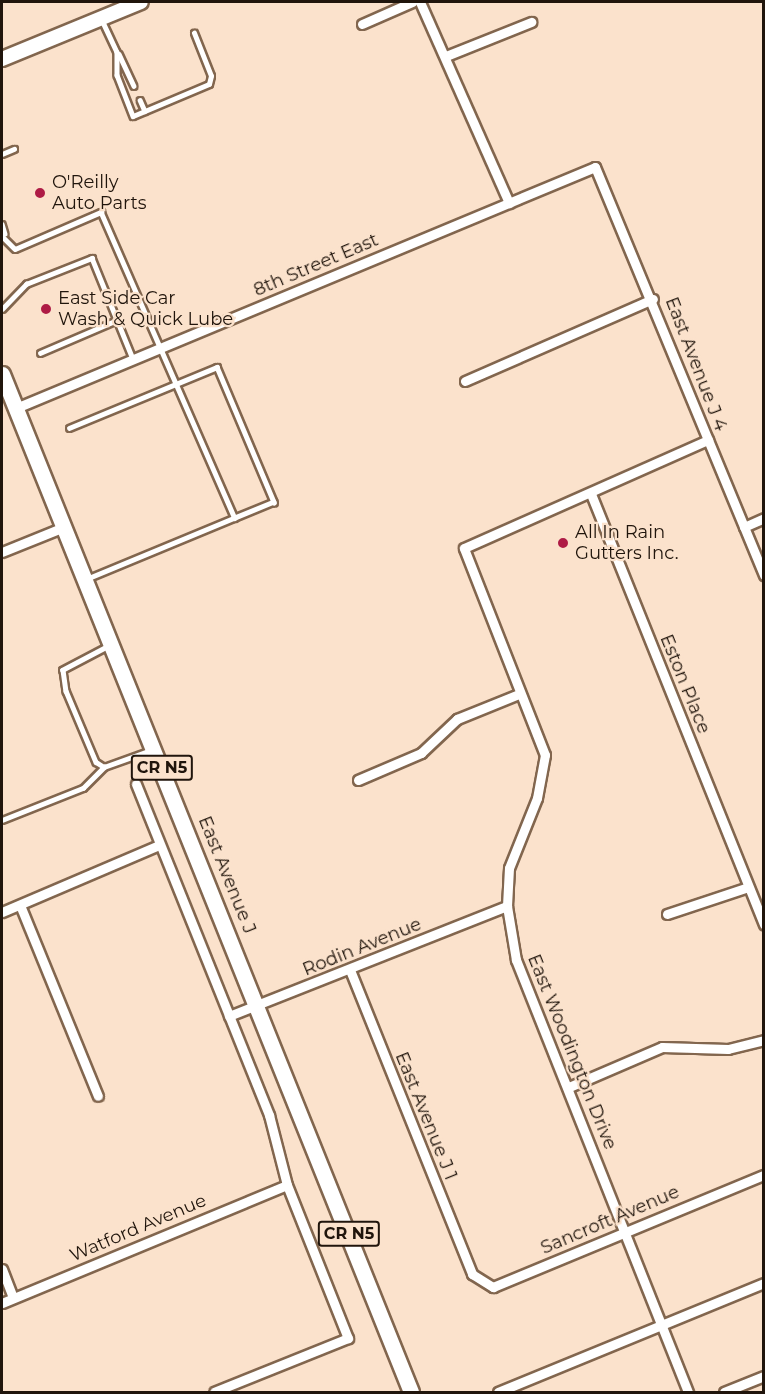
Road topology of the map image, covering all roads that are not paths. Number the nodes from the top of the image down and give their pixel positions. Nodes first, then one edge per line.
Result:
1 (141, 2) edge
2 (411, 2) edge
3 (420, 2) edge
4 (101, 18) junction
5 (531, 22) dead end
6 (362, 24) dead end
7 (194, 33) dead end
8 (117, 52) junction
9 (446, 56) junction
10 (2, 59) edge
11 (134, 86) dead end
12 (140, 100) dead end
13 (144, 111) junction
14 (14, 148) dead end
15 (2, 154) edge
16 (595, 167) joint
17 (509, 203) junction
18 (2, 224) edge
19 (4, 235) edge
20 (652, 299) junction
21 (2, 309) edge
22 (117, 320) junction
23 (159, 349) junction
24 (40, 353) dead end
25 (133, 359) junction
26 (2, 374) edge
27 (465, 381) dead end
28 (179, 383) junction
29 (16, 408) junction
30 (69, 428) dead end
31 (708, 440) junction
32 (591, 494) junction
33 (235, 518) junction
34 (764, 518) edge
35 (64, 527) junction
36 (744, 527) junction
37 (2, 552) edge
38 (764, 575) edge
39 (86, 580) junction
40 (112, 644) junction
41 (519, 694) junction
42 (155, 749) junction
43 (104, 767) junction
44 (358, 780) dead end
45 (136, 784) dead end
46 (2, 820) edge
47 (159, 845) junction
48 (748, 887) junction
49 (20, 905) junction
50 (507, 906) junction
51 (2, 912) edge
52 (667, 914) dead end
53 (764, 925) edge
54 (350, 970) junction
55 (259, 1005) junction
56 (229, 1016) junction
57 (764, 1040) edge
58 (568, 1087) junction
59 (98, 1096) dead end
60 (764, 1175) edge
61 (287, 1185) junction
62 (625, 1231) junction
63 (2, 1269) edge
64 (472, 1274) joint
65 (764, 1283) edge
66 (13, 1298) junction
67 (2, 1303) edge
68 (662, 1326) junction
69 (764, 1376) edge
70 (214, 1392) edge
71 (411, 1392) edge
72 (498, 1392) edge
73 (688, 1392) edge
74 (724, 1392) edge

1 - 4 main road
2 - 6 street
3 - 9 street
4 - 8 lane
4 - 10 main road
5 - 9 street
7 - 13 lane
8 - 11 lane
8 - 13 lane
9 - 17 street
12 - 13 lane
14 - 15 lane
16 - 17 street, 8th Street East
16 - 20 street, East Avenue J 4
17 - 23 street, 8th Street East
18 - 19 lane
19 - 23 lane
20 - 27 street
20 - 31 street, East Avenue J 4
21 - 22 lane
22 - 24 lane
22 - 25 lane
23 - 25 street, 8th Street East
23 - 28 lane
25 - 29 street, 8th Street East
26 - 29 main road, East Avenue J / CR N5
28 - 30 lane
28 - 33 lane
28 - 33 lane
29 - 35 main road, East Avenue J / CR N5
31 - 32 street
31 - 36 street, East Avenue J 4
32 - 41 street, East Woodington Drive
32 - 48 street, Eston Place
33 - 39 lane
34 - 36 street
35 - 37 street
35 - 39 main road, East Avenue J / CR N5
36 - 38 street, East Avenue J 4
39 - 40 main road, East Avenue J / CR N5
40 - 42 main road, East Avenue J / CR N5
40 - 43 lane
41 - 44 street
41 - 50 street, East Woodington Drive
42 - 43 lane
42 - 55 main road, East Avenue J / CR N5
43 - 46 lane
45 - 47 street
47 - 49 street
47 - 56 street
48 - 52 street
48 - 53 street
49 - 51 street
49 - 59 street
50 - 54 street, Rodin Avenue
50 - 58 street, East Woodington Drive
54 - 55 street, Rodin Avenue
54 - 64 street, East Avenue J 1
55 - 56 street, Rodin Avenue
55 - 71 main road, East Avenue J / CR N5
56 - 61 street
57 - 58 street
58 - 62 street, East Woodington Drive
60 - 62 street, Sancroft Avenue
61 - 66 street, Watford Avenue
61 - 70 street
62 - 64 street, Sancroft Avenue
62 - 68 street, East Woodington Drive
63 - 66 street
65 - 68 street
66 - 67 street, Watford Avenue
68 - 72 street
68 - 73 street, East Woodington Drive
69 - 74 street

